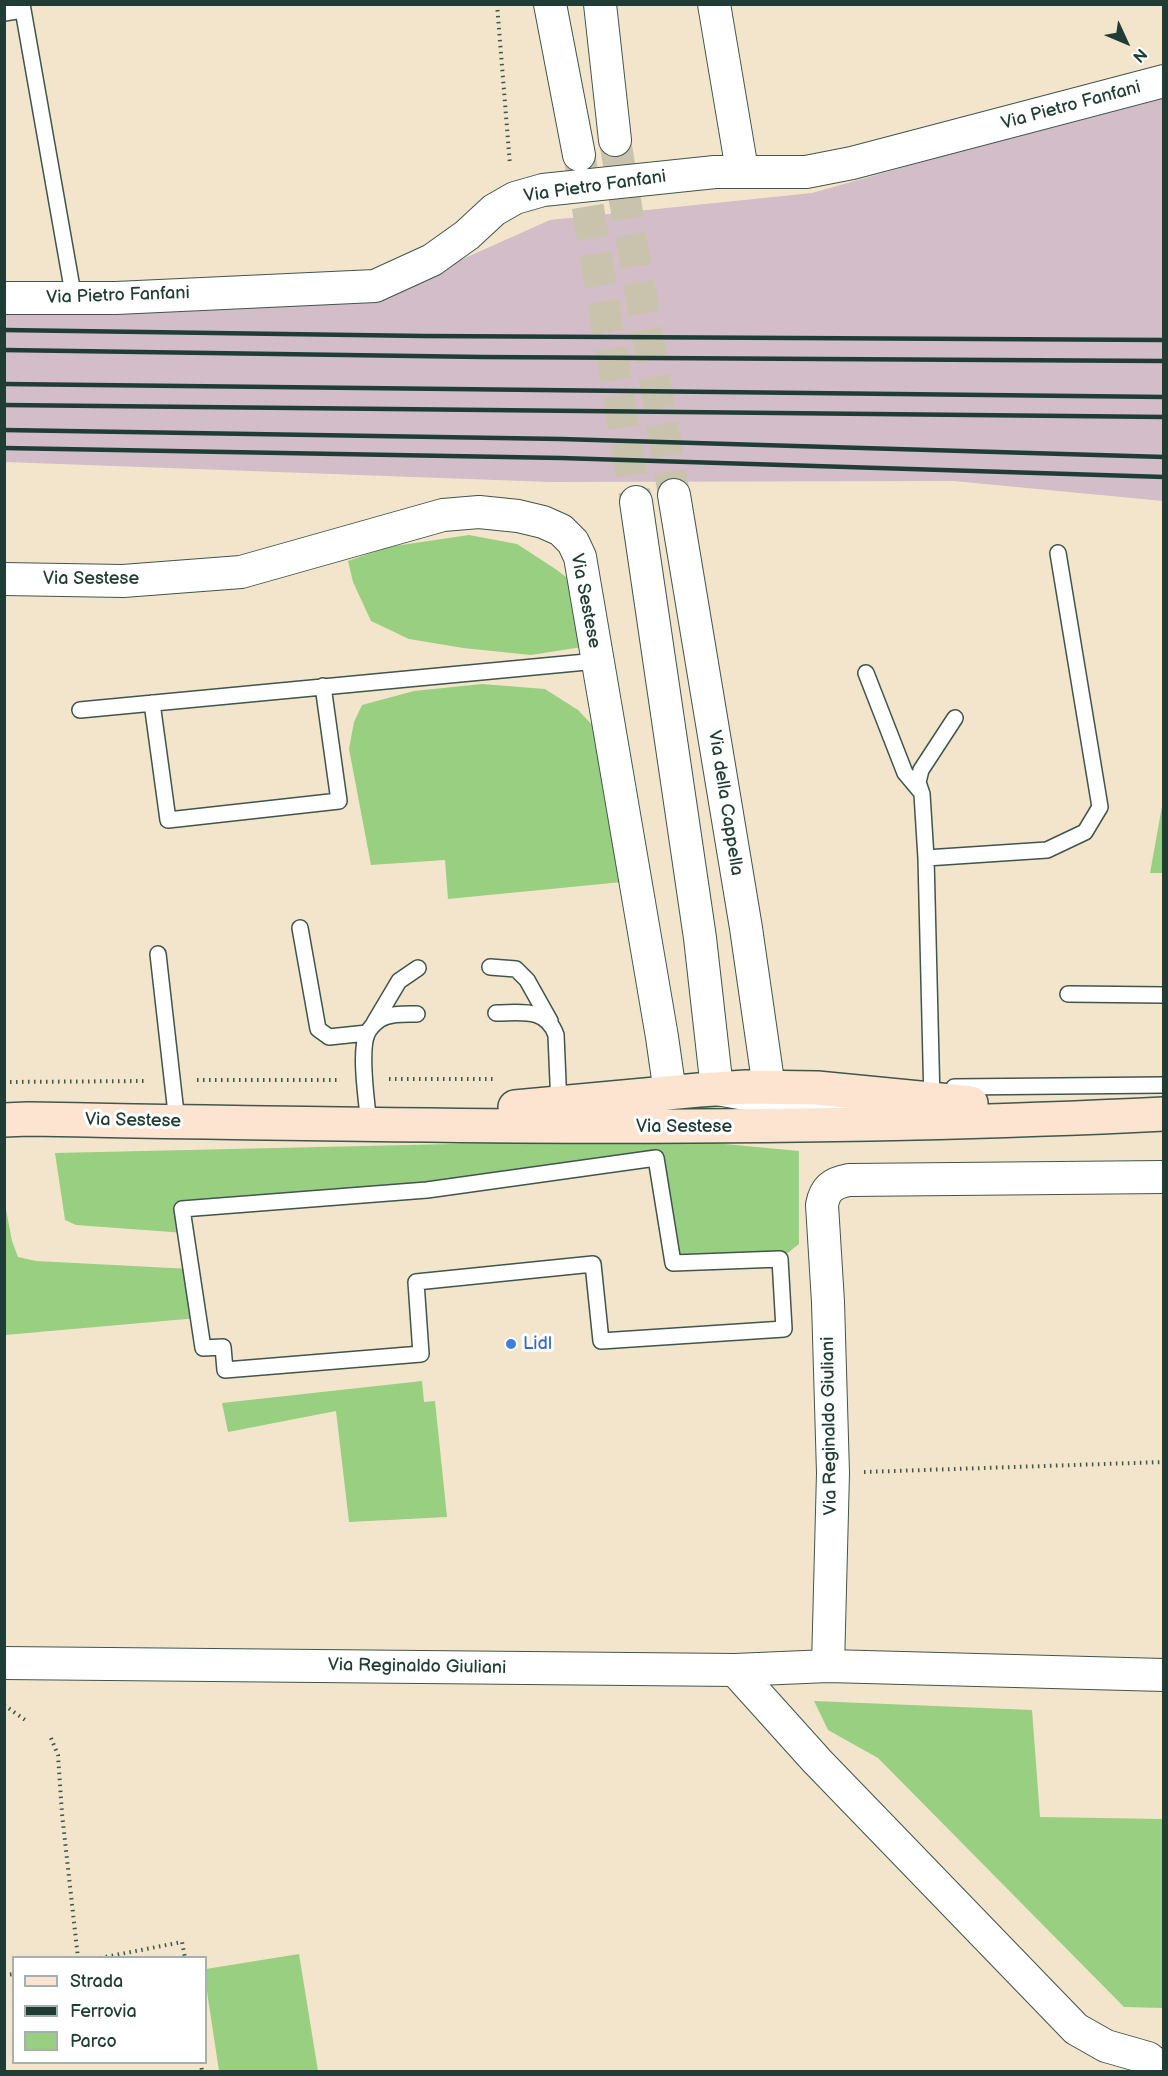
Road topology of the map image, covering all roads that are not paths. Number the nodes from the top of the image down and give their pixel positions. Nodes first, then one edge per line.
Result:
1 (550, 4) edge
2 (600, 4) edge
3 (714, 4) edge
4 (23, 7) edge
5 (4, 13) edge
6 (1164, 81) edge
7 (615, 140) tunnel mouth
8 (579, 155) tunnel mouth
9 (742, 170) junction
10 (4, 298) edge
11 (74, 299) junction
12 (674, 495) tunnel mouth
13 (636, 502) tunnel mouth
14 (1058, 553) dead end
15 (4, 579) edge
16 (597, 661) junction
17 (866, 673) dead end
18 (323, 686) junction
19 (152, 703) junction
20 (80, 710) dead end
21 (955, 718) dead end
22 (922, 794) junction
23 (926, 858) junction
24 (300, 928) dead end
25 (159, 954) dead end
26 (418, 968) dead end
27 (490, 968) dead end
28 (1068, 994) dead end
29 (1164, 995) edge
30 (496, 1013) dead end
31 (417, 1014) dead end
32 (553, 1026) junction
33 (369, 1030) junction
34 (1164, 1085) edge
35 (744, 1090) junction
36 (670, 1093) junction
37 (925, 1108) junction
38 (1164, 1114) edge
39 (569, 1119) junction
40 (4, 1120) edge
41 (368, 1120) junction
42 (177, 1122) junction
43 (1164, 1177) edge
44 (780, 1259) joint
45 (4, 1663) edge
46 (828, 1666) junction
47 (735, 1670) junction
48 (1164, 1675) edge
49 (1164, 2071) edge

1 - 8 street
2 - 7 street
3 - 9 street
4 - 5 lane
4 - 11 lane
6 - 9 street, Via Pietro Fanfani
9 - 11 street, Via Pietro Fanfani
10 - 11 street, Via Pietro Fanfani
12 - 35 street, Via della Cappella
13 - 35 street
14 - 23 lane
15 - 16 street, Via Sestese
16 - 18 lane
16 - 36 street, Via Sestese
17 - 22 lane
18 - 19 lane
18 - 19 lane
19 - 20 lane
21 - 22 lane
22 - 23 lane
23 - 37 lane
24 - 33 lane
25 - 42 lane
26 - 33 lane
27 - 32 lane
28 - 29 lane
30 - 32 lane
31 - 33 lane
32 - 39 lane
33 - 41 lane
34 - 37 lane, Via Sestese
35 - 36 main road, Via Sestese
35 - 37 street
35 - 37 main road, Via Sestese
35 - 39 street
36 - 39 main road, Via Sestese
37 - 38 main road, Via Sestese
37 - 39 main road, Via Sestese
39 - 41 main road, Via Sestese
40 - 42 main road, Via Sestese
41 - 42 main road, Via Sestese
43 - 46 street, Via Reginaldo Giuliani
44 - 44 lane
45 - 47 street, Via Reginaldo Giuliani
46 - 47 street, Via Reginaldo Giuliani
46 - 48 street, Via Reginaldo Giuliani
47 - 49 street

